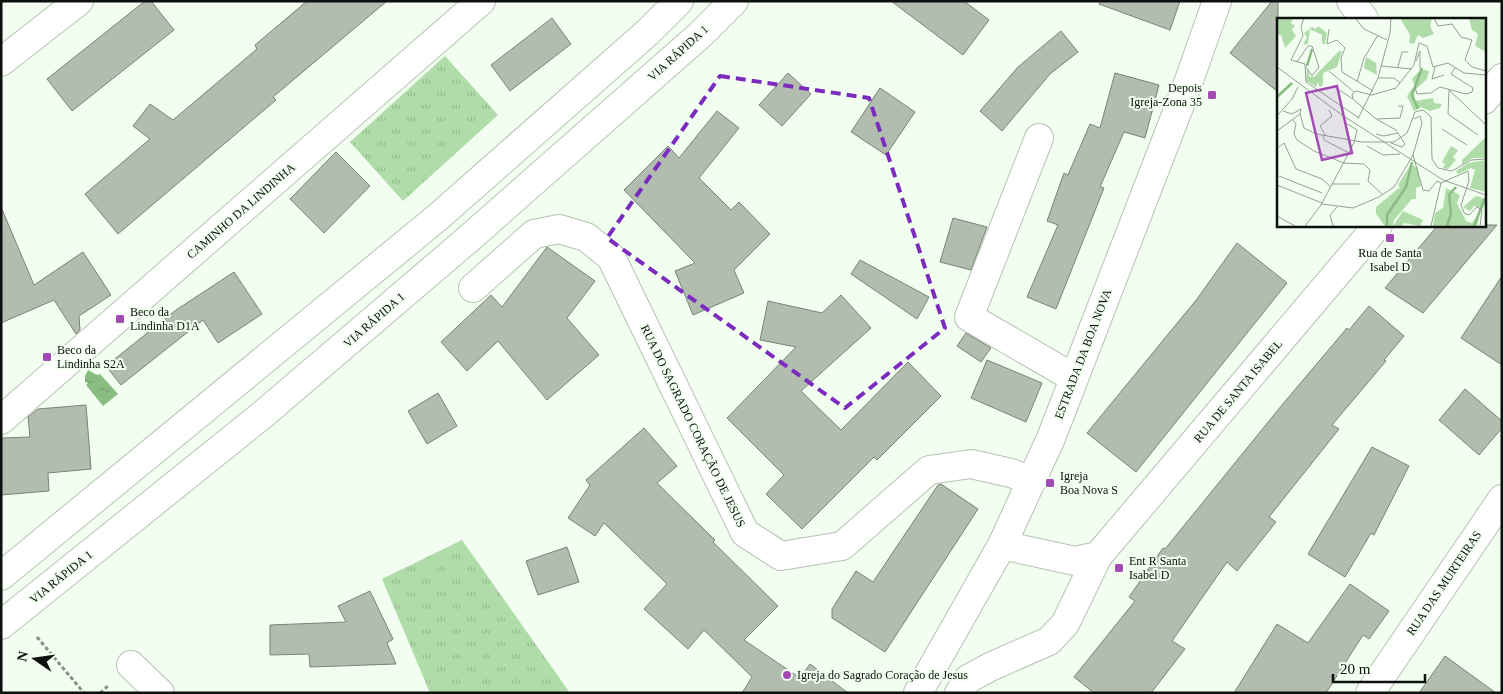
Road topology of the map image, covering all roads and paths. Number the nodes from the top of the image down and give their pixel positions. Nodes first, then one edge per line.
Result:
1 (79, 1) edge
2 (481, 1) edge
3 (679, 1) edge
4 (734, 1) edge
5 (1217, 1) edge
6 (1351, 1) edge
7 (1363, 18) edge
8 (1, 62) edge
9 (1486, 75) edge
10 (1502, 79) edge
11 (1486, 98) edge
12 (1039, 138) dead end
13 (1377, 226) edge
14 (473, 288) dead end
15 (1074, 378) junction
16 (1, 420) edge
17 (1032, 481) junction
18 (1502, 499) edge
19 (1002, 545) junction
20 (1098, 556) junction
21 (1, 576) edge
22 (1, 625) edge
23 (37, 637) dead end
24 (131, 665) dead end
25 (84, 693) edge
26 (160, 693) edge
27 (918, 693) edge
28 (959, 693) edge
29 (1370, 693) edge

1 - 8 main road
2 - 16 main road, CAMINHO DA LINDINHA
3 - 21 main road
4 - 22 main road, VIA RÁPIDA 1
5 - 15 main road, ESTRADA DA BOA NOVA
6 - 7 main road
9 - 10 main road
10 - 11 main road
12 - 15 main road
13 - 20 main road, RUA DE SANTA ISABEL
14 - 17 main road, RUA DO SAGRADO CORAÇÃO DE JESUS
15 - 17 main road, ESTRADA DA BOA NOVA
17 - 19 main road, ESTRADA DA BOA NOVA
18 - 29 main road, RUA DAS MURTEIRAS
19 - 20 main road
19 - 27 main road, ESTRADA DA BOA NOVA
20 - 28 main road, RUA DE SANTA ISABEL
23 - 25 path
24 - 26 main road

